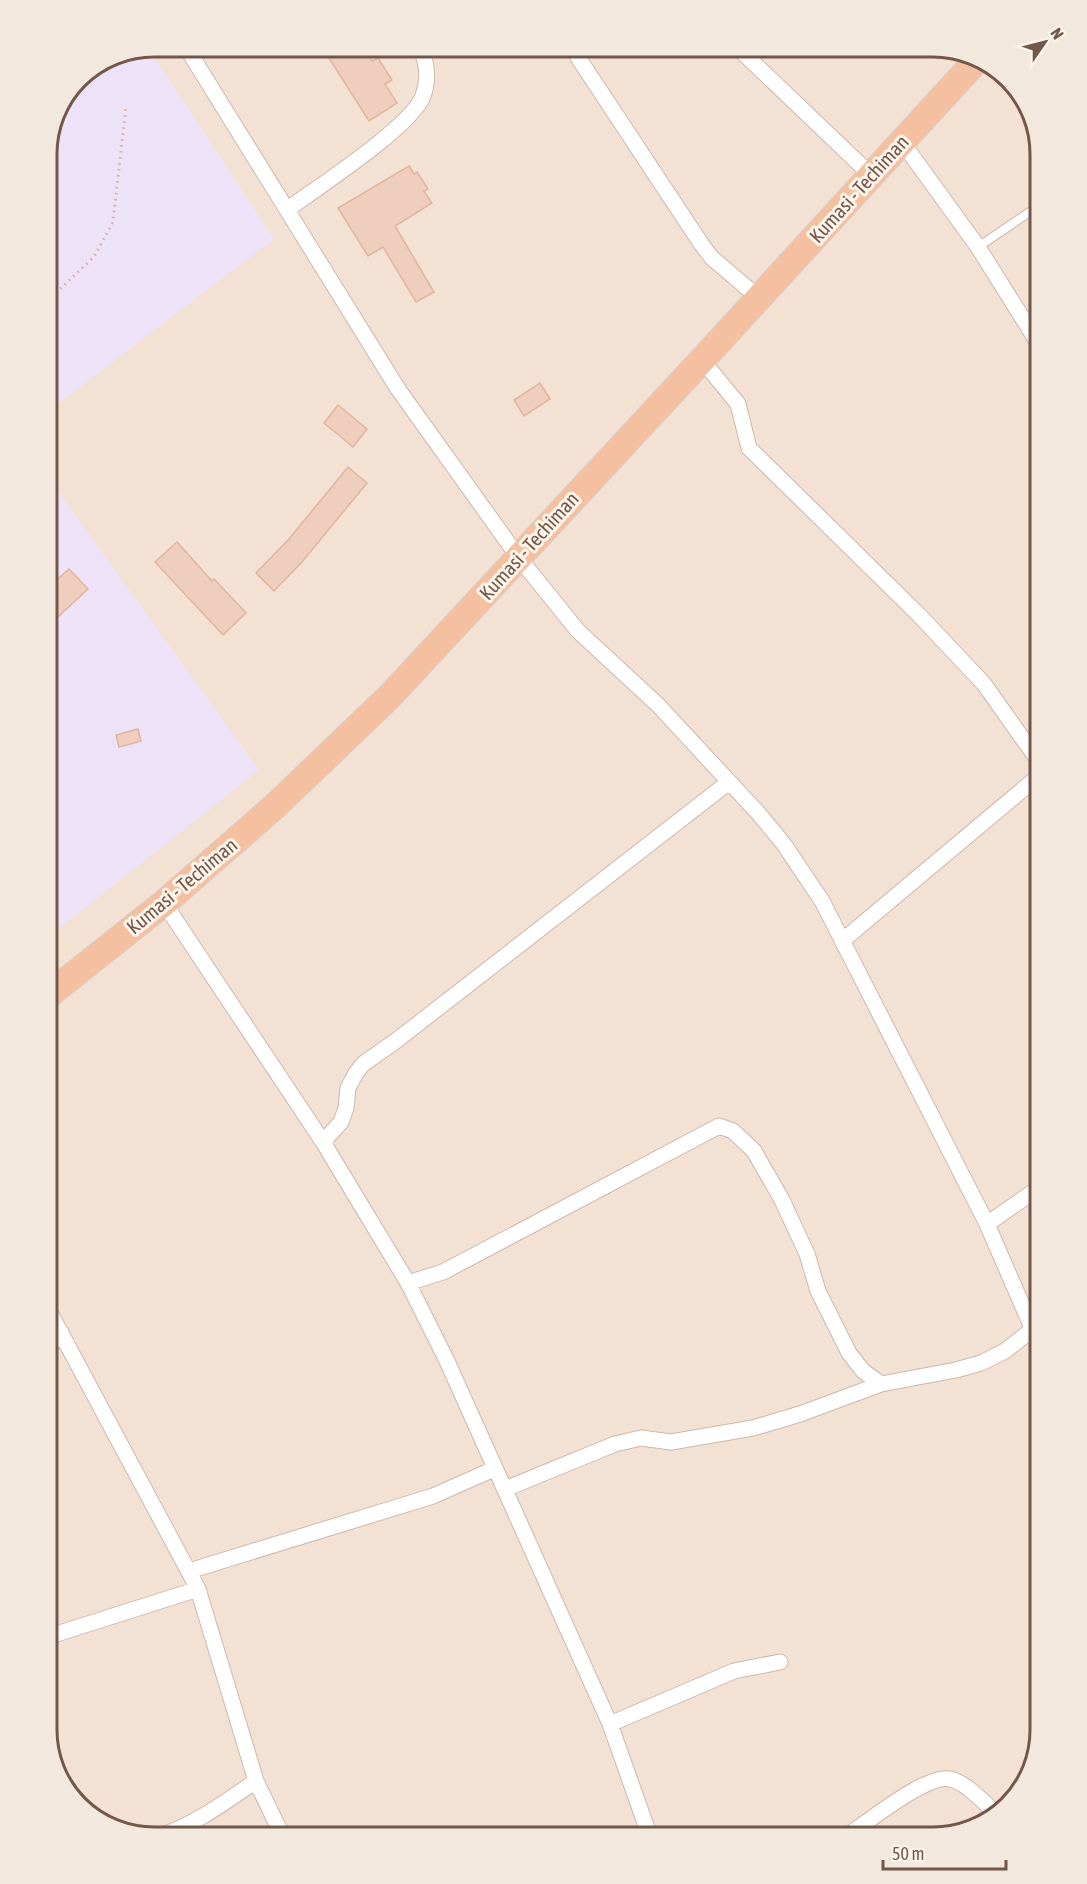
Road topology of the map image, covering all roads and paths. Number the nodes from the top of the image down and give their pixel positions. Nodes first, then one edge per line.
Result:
1 (193, 57) edge
2 (425, 57) edge
3 (578, 57) edge
4 (747, 57) edge
5 (972, 65) edge
6 (126, 106) dead end
7 (902, 142) junction
8 (871, 175) junction
9 (288, 209) junction
10 (1030, 212) edge
11 (978, 247) junction
12 (57, 292) edge
13 (759, 298) junction
14 (1030, 329) edge
15 (702, 360) junction
16 (519, 558) junction
17 (1030, 748) edge
18 (729, 782) junction
19 (1030, 784) edge
20 (164, 903) junction
21 (842, 941) junction
22 (57, 984) edge
23 (323, 1142) junction
24 (1030, 1195) edge
25 (987, 1224) junction
26 (408, 1283) junction
27 (1030, 1312) edge
28 (1030, 1324) edge
29 (57, 1325) edge
30 (61, 1332) junction
31 (57, 1337) edge
32 (881, 1384) junction
33 (494, 1469) junction
34 (504, 1489) junction
35 (189, 1571) junction
36 (198, 1589) junction
37 (57, 1633) edge
38 (780, 1662) dead end
39 (610, 1724) junction
40 (256, 1781) junction
41 (990, 1808) edge
42 (183, 1827) edge
43 (278, 1827) edge
44 (646, 1827) edge
45 (861, 1827) edge

1 - 9 street
2 - 9 street
3 - 13 street
4 - 8 street
5 - 7 highway, Kumasi - Techiman
6 - 12 path
7 - 8 highway, Kumasi - Techiman
7 - 11 street
8 - 13 highway, Kumasi - Techiman
9 - 16 street
10 - 11 lane
11 - 14 street
13 - 15 highway, Kumasi - Techiman
15 - 16 highway, Kumasi - Techiman
15 - 17 street
16 - 18 street
16 - 20 highway, Kumasi - Techiman
18 - 21 street
18 - 23 street
19 - 21 street
20 - 22 highway, Kumasi - Techiman
20 - 23 street
21 - 25 street
23 - 26 street
24 - 25 street
25 - 27 street
26 - 32 street
26 - 33 street
28 - 32 street
29 - 30 street
30 - 31 street
30 - 35 street
32 - 34 street
33 - 34 street
33 - 35 street
34 - 39 street
35 - 36 street
36 - 37 street
36 - 40 street
38 - 39 street
39 - 44 street
40 - 42 street
40 - 43 street
41 - 45 street

